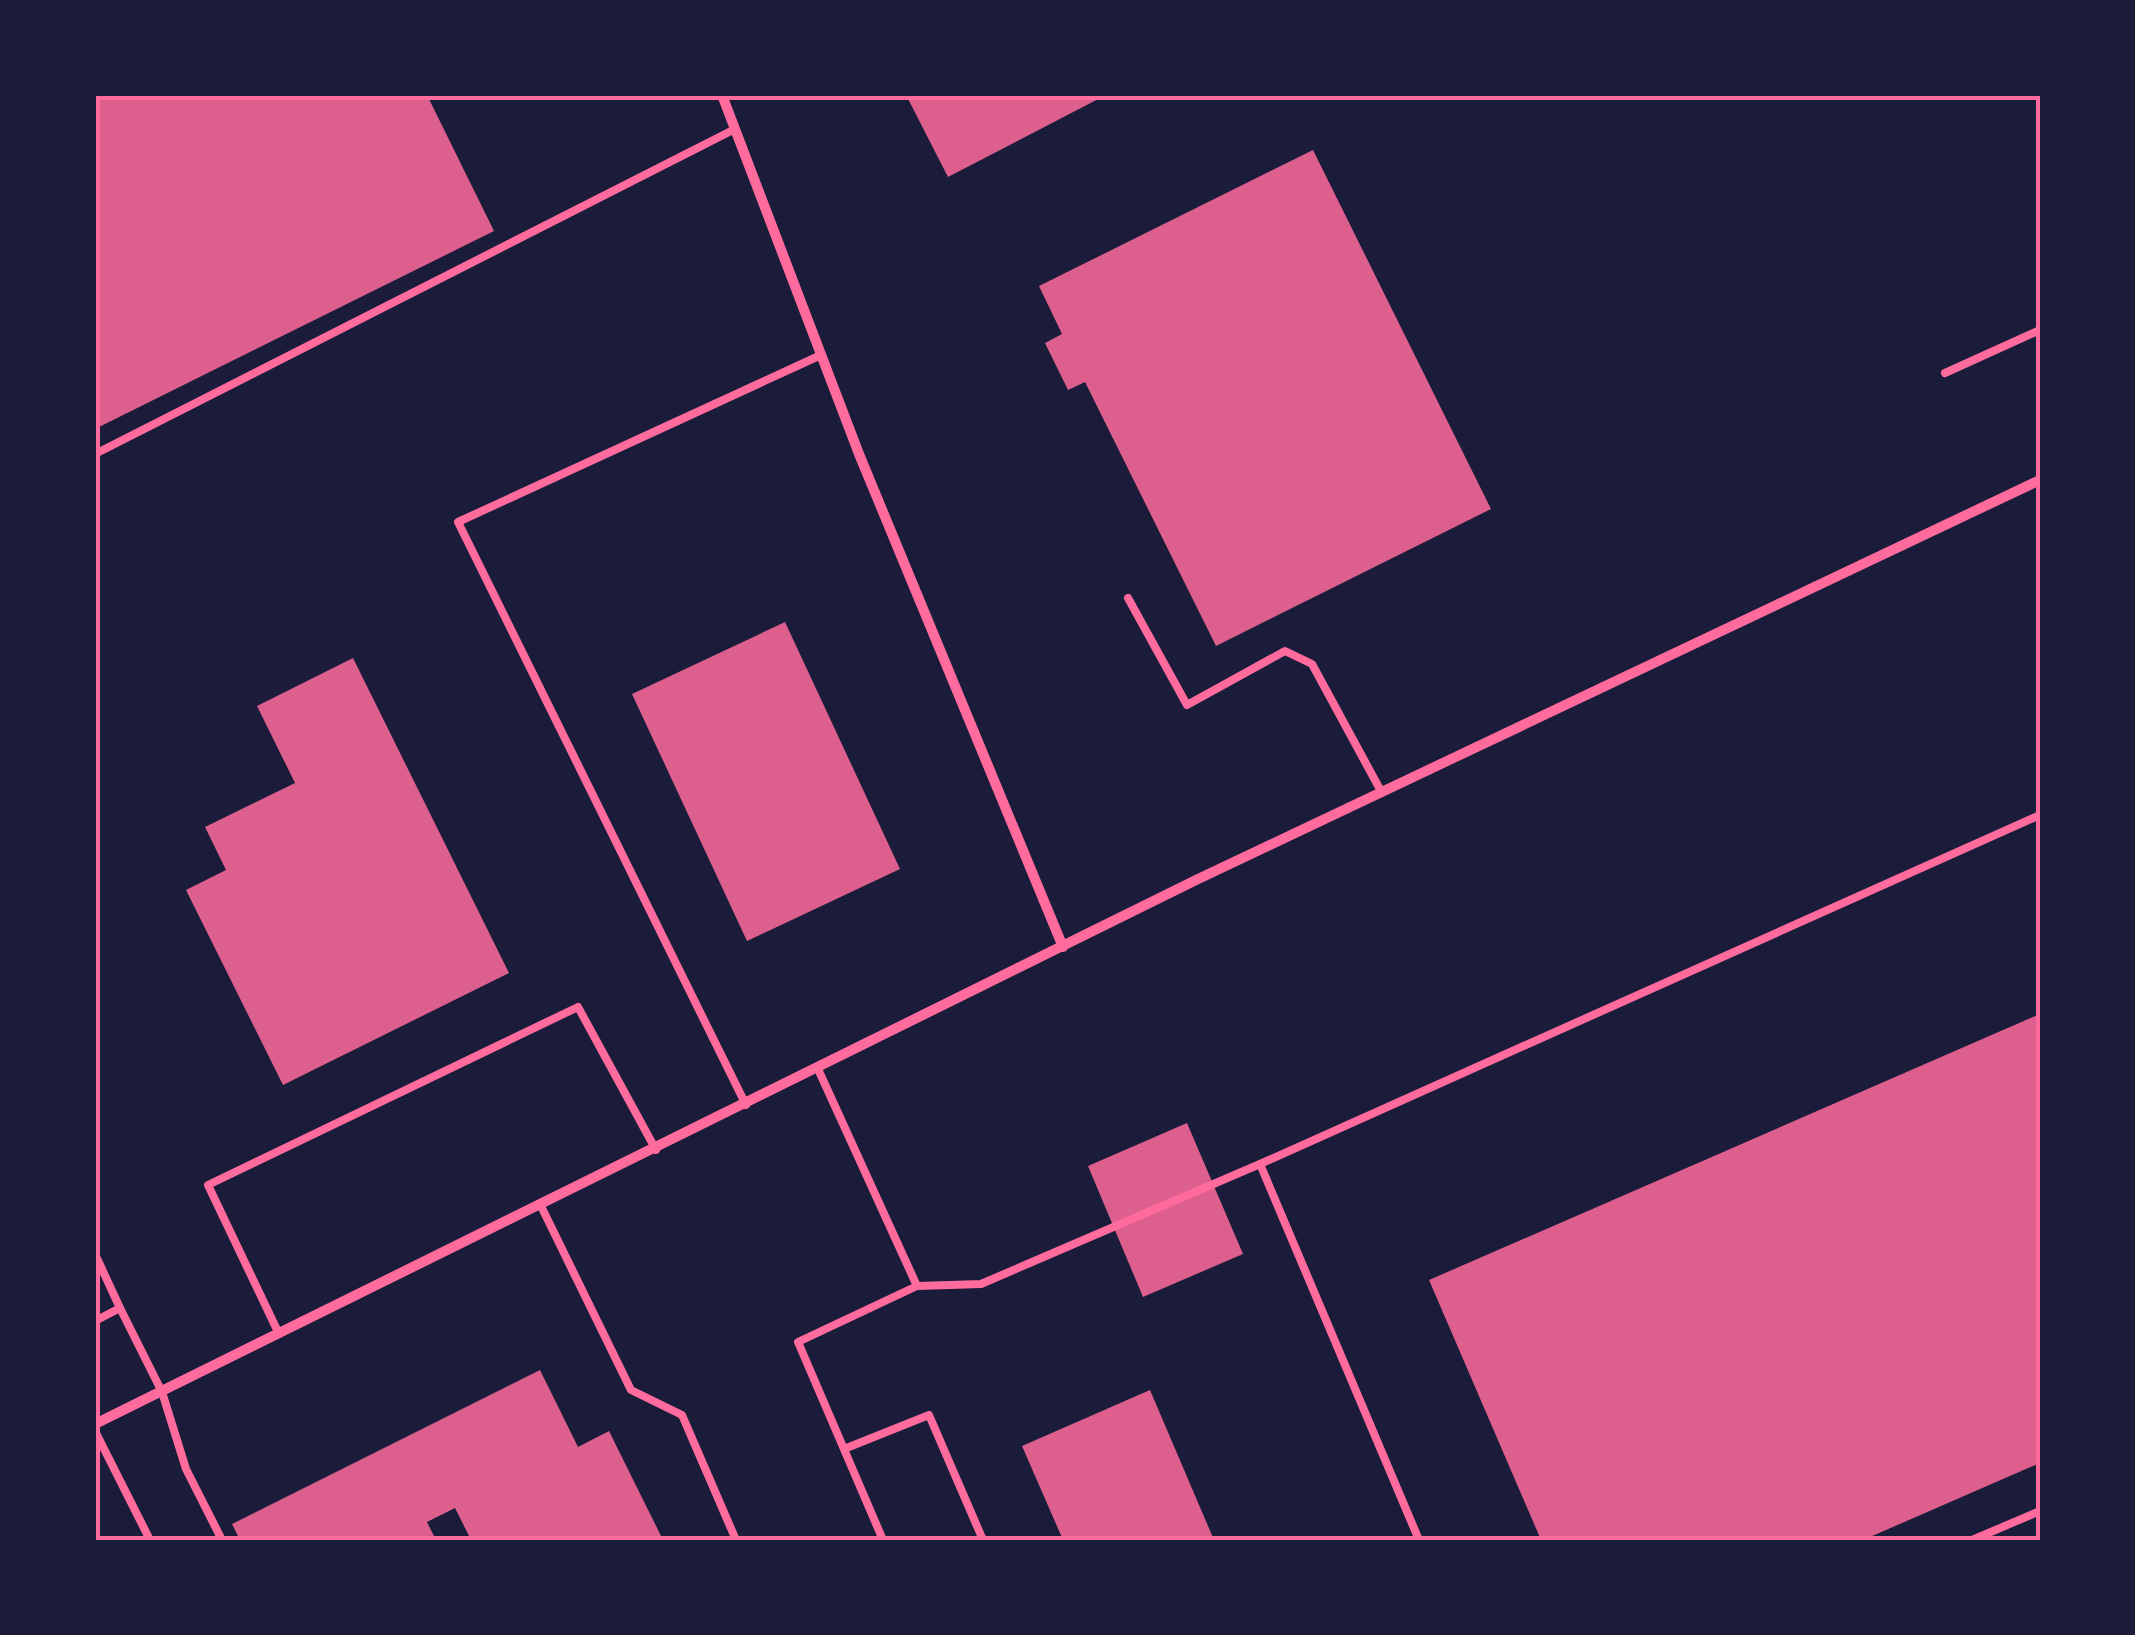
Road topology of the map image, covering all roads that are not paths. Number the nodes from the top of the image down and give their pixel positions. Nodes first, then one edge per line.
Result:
1 (722, 95) edge
2 (735, 128) junction
3 (2040, 330) edge
4 (821, 355) junction
5 (1944, 373) dead end
6 (95, 454) edge
7 (2040, 480) edge
8 (1128, 598) dead end
9 (1382, 793) junction
10 (2040, 815) edge
11 (1063, 948) junction
12 (818, 1069) junction
13 (746, 1105) junction
14 (656, 1150) junction
15 (1260, 1164) junction
16 (540, 1206) junction
17 (95, 1254) edge
18 (918, 1286) junction
19 (120, 1308) junction
20 (95, 1320) edge
21 (280, 1334) junction
22 (162, 1392) junction
23 (95, 1428) edge
24 (844, 1449) junction
25 (2040, 1510) edge
26 (150, 1540) edge
27 (222, 1540) edge
28 (736, 1540) edge
29 (883, 1540) edge
30 (983, 1540) edge
31 (1418, 1540) edge
32 (1972, 1540) edge

1 - 2 street
2 - 4 street
2 - 6 lane
3 - 5 lane
4 - 11 street
4 - 13 lane
7 - 9 street
8 - 9 lane
9 - 11 street
10 - 15 lane
11 - 12 street
12 - 13 street
12 - 18 lane
13 - 14 street
14 - 16 street
14 - 21 lane
15 - 18 lane
15 - 31 lane
16 - 21 street
16 - 28 lane
17 - 19 lane
18 - 24 lane
19 - 20 lane
19 - 22 lane
21 - 22 street
22 - 23 street
22 - 27 lane
23 - 26 lane
24 - 29 lane
24 - 30 lane
25 - 32 lane

